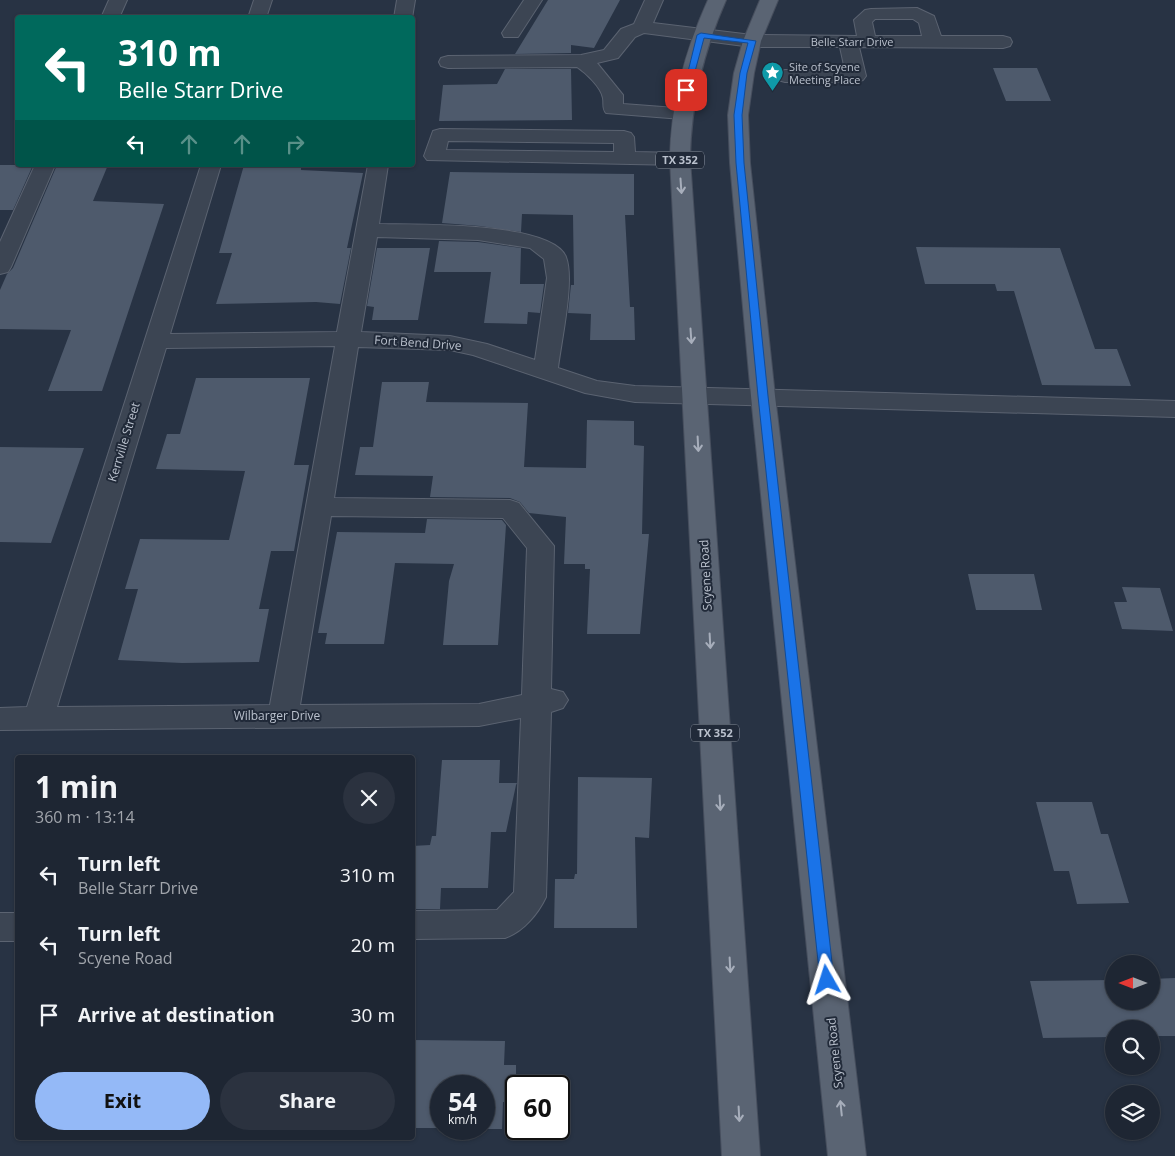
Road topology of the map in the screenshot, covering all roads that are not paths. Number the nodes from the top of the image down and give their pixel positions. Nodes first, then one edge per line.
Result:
1 (118, 0) edge
2 (263, 0) edge
3 (406, 0) edge
4 (533, 0) edge
5 (654, 0) edge
6 (717, 0) edge
7 (769, 0) edge
8 (111, 15) edge
9 (258, 15) edge
10 (404, 15) edge
11 (642, 27) junction
12 (511, 33) dead end
13 (701, 35) junction
14 (752, 41) junction
15 (857, 42) junction
16 (933, 42) junction
17 (1003, 42) dead end
18 (581, 61) junction
19 (448, 62) dead end
20 (785, 76) dead end
21 (682, 113) junction
22 (625, 159) junction
23 (680, 159) junction
24 (44, 167) edge
25 (209, 167) edge
26 (378, 167) edge
27 (366, 230) junction
28 (0, 267) edge
29 (348, 339) junction
30 (155, 340) junction
31 (545, 372) junction
32 (695, 395) junction
33 (763, 396) junction
34 (1175, 396) edge
35 (1165, 409) edge
36 (319, 507) junction
37 (545, 701) junction
38 (283, 715) junction
39 (0, 719) edge
40 (38, 719) junction
41 (415, 925) edge
42 (0, 927) edge
43 (15, 927) edge
44 (741, 1156) edge
45 (847, 1156) edge

1 - 8 street
2 - 9 street
3 - 10 street
4 - 12 street
5 - 11 street
6 - 13 main road, Scyene Road / TX 352
7 - 14 main road, Scyene Road
11 - 13 street, Belle Starr Drive
11 - 18 street
13 - 14 street, Belle Starr Drive
13 - 21 main road, Scyene Road / TX 352
14 - 15 street, Belle Starr Drive
14 - 33 main road, Scyene Road
15 - 16 street, Belle Starr Drive
15 - 16 street
15 - 20 street
16 - 17 street, Belle Starr Drive
18 - 19 street
18 - 21 street
21 - 23 main road, Scyene Road / TX 352
22 - 22 street
22 - 23 street
23 -> 32 main road, Scyene Road / TX 352
24 - 28 street
25 - 30 street, Kerrville Street
26 - 27 street
27 - 29 street
27 - 31 street
29 - 30 street, Fort Bend Drive
29 - 31 street, Fort Bend Drive
29 - 36 street
30 - 40 street, Kerrville Street
31 - 32 street, Fort Bend Drive
32 - 33 street, Fort Bend Drive
32 -> 44 main road, Scyene Road / TX 352
33 - 35 street, Fort Bend Drive
45 -> 33 main road, Scyene Road
34 - 35 street
36 - 37 street
36 - 38 street
37 - 38 street, Wilbarger Drive
37 - 41 street
38 - 40 street, Wilbarger Drive
39 - 40 street, Wilbarger Drive
42 - 43 street

